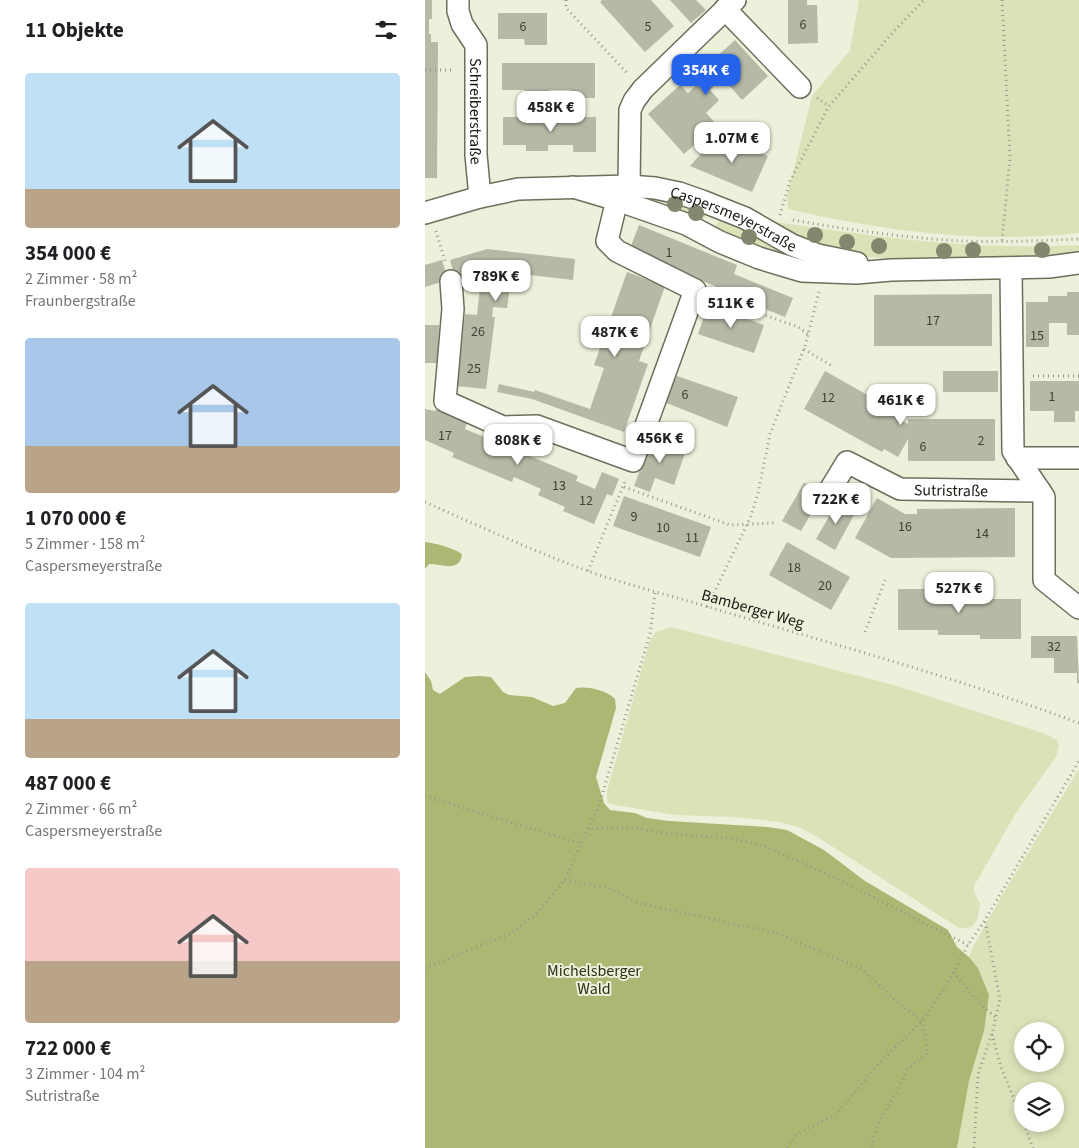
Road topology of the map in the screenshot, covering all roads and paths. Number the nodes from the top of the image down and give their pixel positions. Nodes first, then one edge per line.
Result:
1 (458, 0) edge
2 (566, 0) edge
3 (924, 0) edge
4 (1002, 0) edge
5 (730, 4) edge
6 (425, 70) edge
7 (476, 71) junction
8 (800, 87) dead end
9 (643, 89) junction
10 (623, 193) junction
11 (481, 197) junction
12 (425, 213) edge
13 (779, 218) dead end
14 (788, 220) dead end
15 (437, 234) dead end
16 (1079, 239) edge
17 (1002, 241) junction
18 (445, 259) dead end
19 (1079, 263) edge
20 (1011, 268) junction
21 (891, 270) junction
22 (822, 272) junction
23 (451, 281) dead end
24 (695, 290) junction
25 (809, 334) junction
26 (804, 349) junction
27 (832, 366) dead end
28 (1012, 376) junction
29 (1079, 376) edge
30 (1017, 458) junction
31 (1079, 458) edge
32 (633, 461) junction
33 (624, 487) junction
34 (1040, 491) junction
35 (827, 495) dead end
36 (425, 502) edge
37 (774, 523) dead end
38 (748, 524) junction
39 (588, 571) junction
40 (885, 580) dead end
41 (655, 593) junction
42 (707, 607) junction
43 (1079, 608) edge
44 (865, 632) dead end
45 (1079, 724) edge
46 (1079, 761) edge
47 (425, 796) edge
48 (588, 829) junction
49 (582, 844) junction
50 (565, 880) junction
51 (985, 920) junction
52 (968, 944) junction
53 (425, 968) edge
54 (954, 972) junction
55 (996, 1017) junction
56 (922, 1021) junction
57 (992, 1034) junction
58 (1014, 1100) edge
59 (1027, 1132) edge
60 (787, 1148) edge
61 (871, 1148) edge
62 (974, 1148) edge
63 (1033, 1148) edge

1 - 7 street, Schreiberstraße
2 - 9 path
3 - 13 path
4 - 17 path
5 - 8 street
5 - 9 street
6 - 7 path
7 - 11 street, Schreiberstraße
9 - 10 street
10 - 11 street, Caspersmeyerstraße
10 - 21 street, Caspersmeyerstraße
10 - 22 street, Caspersmeyerstraße
10 - 24 street
11 - 12 street, Caspersmeyerstraße
14 - 17 path
15 - 18 path
16 - 17 path
19 - 20 street, Caspersmeyerstraße
20 - 21 street, Caspersmeyerstraße
20 - 28 street
21 - 22 street, Caspersmeyerstraße
22 - 25 path
23 - 32 street
24 - 25 path
24 - 32 street
25 - 26 path
26 - 27 path
26 - 38 path
28 - 29 path
28 - 30 street
30 - 31 street
30 - 34 street
32 - 33 path
33 - 38 path
33 - 39 path
34 - 35 street, Sutristraße
34 - 43 street
36 - 39 path, Bamberger Weg
37 - 38 path
38 - 42 path
39 - 41 path, Bamberger Weg
40 - 44 path
41 - 42 path, Bamberger Weg
41 - 48 path
42 - 45 path, Bamberger Weg
46 - 51 path
47 - 49 path
48 - 49 path
48 - 52 path
49 - 50 path
50 - 53 path
50 - 56 path
51 - 52 path
51 - 55 path
52 - 54 path
54 - 55 path
54 - 56 path
55 - 57 path
56 - 60 path
56 - 61 path
57 - 58 path
57 - 62 path
59 - 63 path

